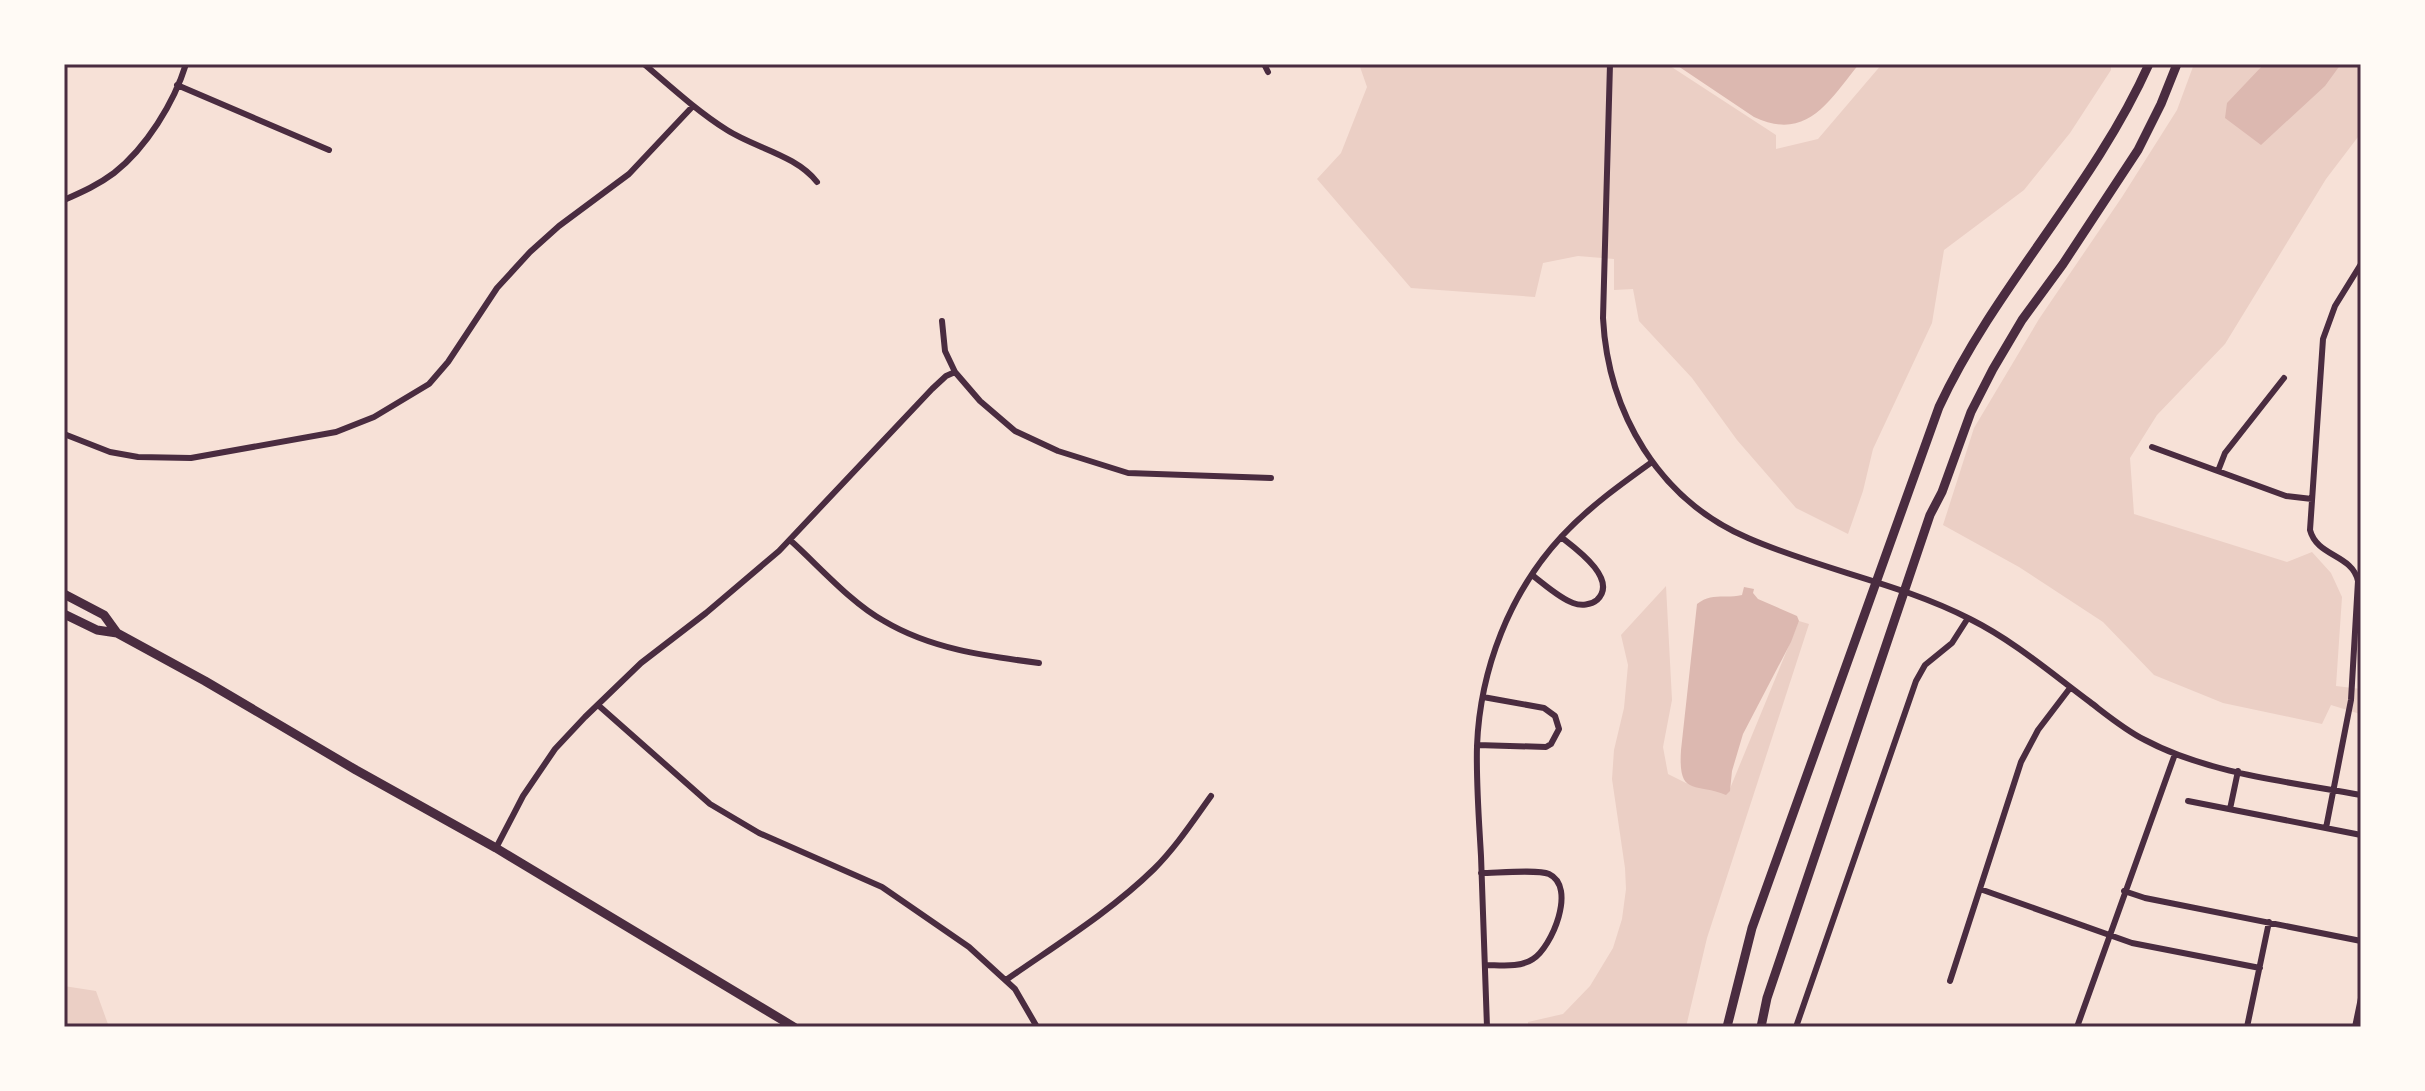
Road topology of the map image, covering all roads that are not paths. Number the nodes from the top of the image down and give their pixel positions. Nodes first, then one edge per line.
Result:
1 (186, 64) edge
2 (644, 64) edge
3 (1264, 64) edge
4 (1610, 64) edge
5 (2149, 64) edge
6 (2177, 64) edge
7 (1268, 72) dead end
8 (177, 85) junction
9 (693, 106) junction
10 (329, 150) dead end
11 (817, 182) dead end
12 (64, 200) edge
13 (2361, 264) edge
14 (942, 321) dead end
15 (955, 372) junction
16 (2284, 378) dead end
17 (64, 434) edge
18 (2152, 447) dead end
19 (1652, 462) junction
20 (2218, 471) junction
21 (1271, 478) dead end
22 (2312, 499) junction
23 (1561, 537) junction
24 (790, 540) junction
25 (1532, 575) junction
26 (1877, 581) junction
27 (1905, 590) junction
28 (64, 594) edge
29 (64, 614) edge
30 (1968, 618) junction
31 (117, 633) junction
32 (1039, 663) dead end
33 (2070, 688) junction
34 (1483, 697) junction
35 (598, 705) junction
36 (1477, 745) junction
37 (2175, 754) junction
38 (2238, 771) junction
39 (2333, 790) junction
40 (2361, 795) edge
41 (1211, 796) dead end
42 (2188, 801) dead end
43 (2230, 809) junction
44 (2326, 828) junction
45 (2361, 835) edge
46 (496, 848) junction
47 (1481, 873) junction
48 (1980, 889) junction
49 (2124, 891) junction
50 (2269, 922) junction
51 (2109, 935) junction
52 (2361, 941) edge
53 (1485, 965) junction
54 (2260, 968) junction
55 (1006, 980) junction
56 (1950, 981) dead end
57 (2361, 998) edge
58 (794, 1027) edge
59 (1037, 1027) edge
60 (1487, 1027) edge
61 (1727, 1027) edge
62 (1761, 1027) edge
63 (1796, 1027) edge
64 (2077, 1027) edge
65 (2247, 1027) edge
66 (2355, 1027) edge

1 - 8 street
2 - 9 street
3 - 7 street
4 - 19 street
5 - 26 main road
6 - 27 main road
8 - 10 street
8 - 12 street
9 - 11 street
9 - 17 street
13 - 22 street
14 - 15 street
15 - 21 street
15 - 24 street
16 - 20 street
18 - 20 street
19 - 23 street
19 - 26 street
20 - 22 street
22 - 39 street
23 - 25 street
23 - 25 street
24 - 32 street
24 - 35 street
25 - 34 street
26 - 27 street
26 - 61 main road
27 - 30 street
27 - 62 main road
28 - 31 main road
29 - 31 main road
30 - 33 street
30 - 63 street
31 - 46 main road
33 - 37 street
33 - 48 street
34 - 36 street
34 - 36 street
35 - 46 street
35 - 55 street
36 - 47 street
37 - 38 street
37 - 49 street
38 - 39 street
38 - 43 street
39 - 40 street
39 - 44 street
41 - 55 street
42 - 43 street
43 - 44 street
44 - 45 street
46 - 58 main road
47 - 53 street
47 - 53 street
48 - 51 street
48 - 56 street
49 - 50 street
49 - 51 street
50 - 52 street
50 - 54 street
51 - 54 street
51 - 64 street
53 - 60 street
54 - 65 street
55 - 59 street
57 - 66 street

